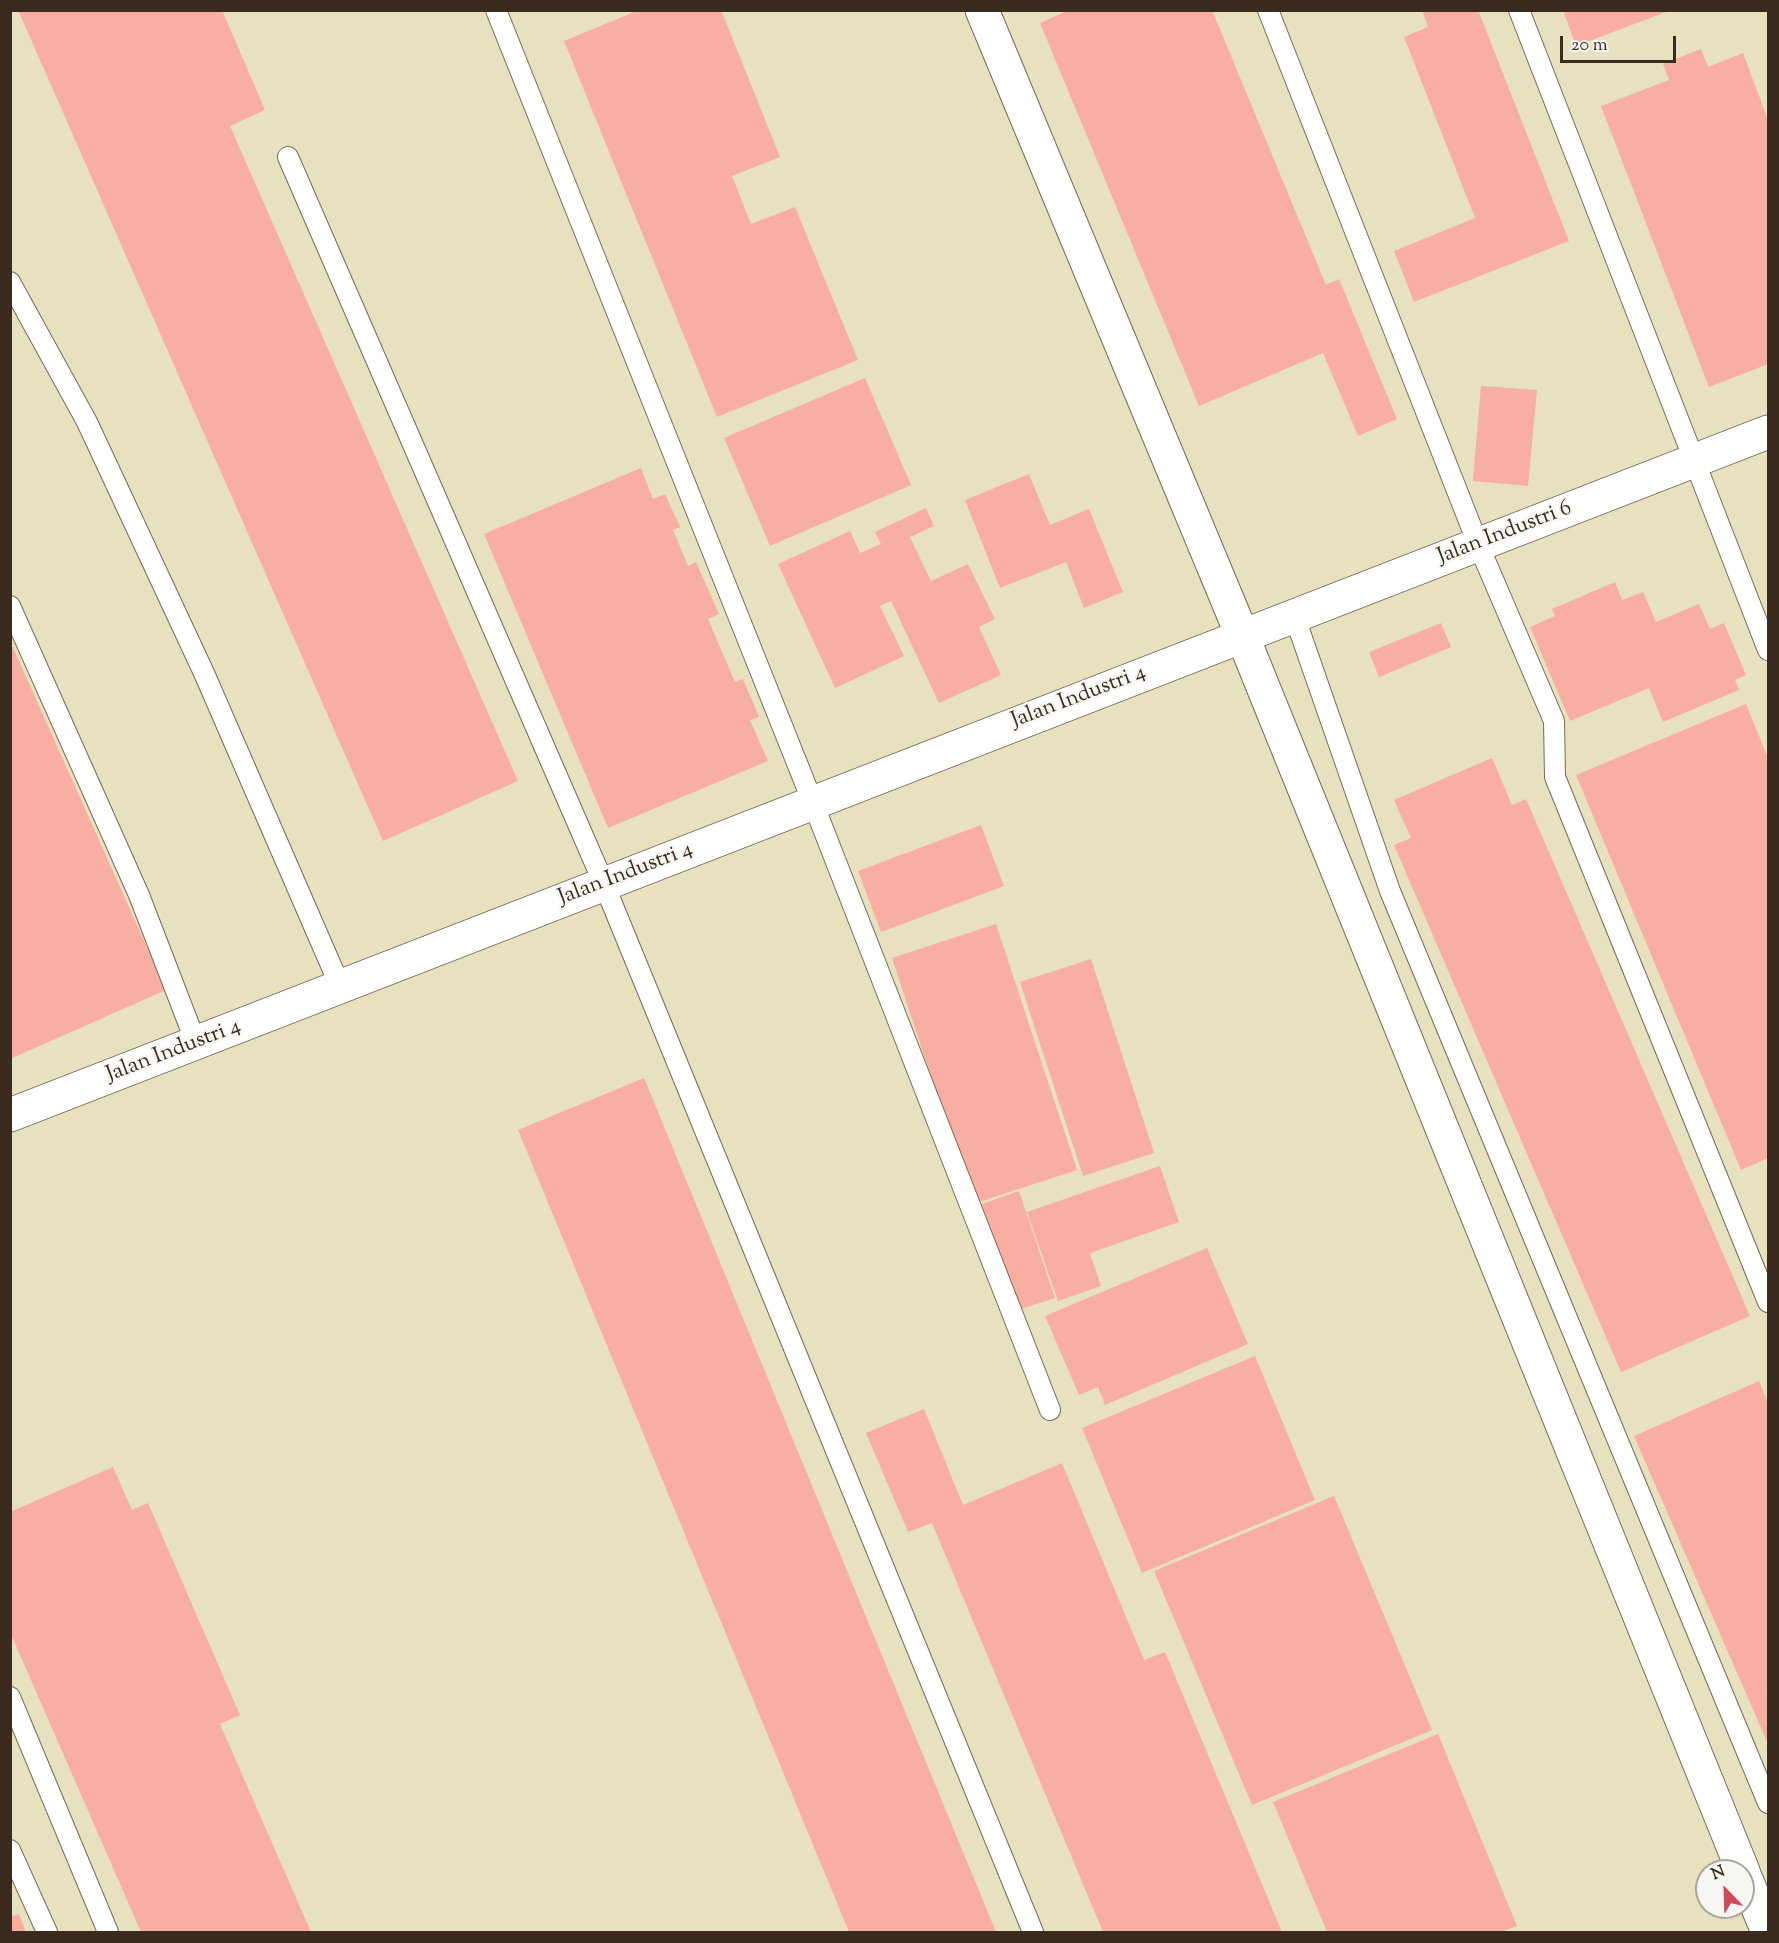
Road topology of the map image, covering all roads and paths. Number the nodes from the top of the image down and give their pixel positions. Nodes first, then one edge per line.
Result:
1 (496, 10) edge
2 (982, 10) edge
3 (1268, 10) edge
4 (1519, 10) edge
5 (288, 157) dead end
6 (10, 282) edge
7 (1768, 432) edge
8 (1695, 460) junction
9 (1478, 544) junction
10 (10, 606) edge
11 (1294, 615) junction
12 (1242, 635) junction
13 (1768, 650) edge
14 (813, 802) junction
15 (604, 884) junction
16 (340, 986) junction
17 (196, 1043) junction
18 (10, 1115) edge
19 (1768, 1302) edge
20 (1050, 1410) dead end
21 (10, 1697) edge
22 (1768, 1803) edge
23 (10, 1850) edge
24 (1738, 1859) edge
25 (1755, 1900) edge
26 (47, 1932) edge
27 (108, 1932) edge
28 (1034, 1932) edge
29 (1768, 1932) edge

1 - 14 lane
2 - 12 street
3 - 9 lane
4 - 8 lane
5 - 15 lane
6 - 16 lane
7 - 8 street, Jalan Industri 6
8 - 9 street, Jalan Industri 6
8 - 13 lane
9 - 11 street, Jalan Industri 6
9 - 19 lane
10 - 17 lane
11 - 12 street, Jalan Industri 6
11 - 22 lane
12 - 14 street, Jalan Industri 4
12 - 24 street
14 - 15 street, Jalan Industri 4
14 - 20 lane
15 - 16 street, Jalan Industri 4
15 - 28 lane
16 - 17 street, Jalan Industri 4
17 - 18 street, Jalan Industri 4
21 - 27 lane
23 - 26 lane
25 - 29 street

